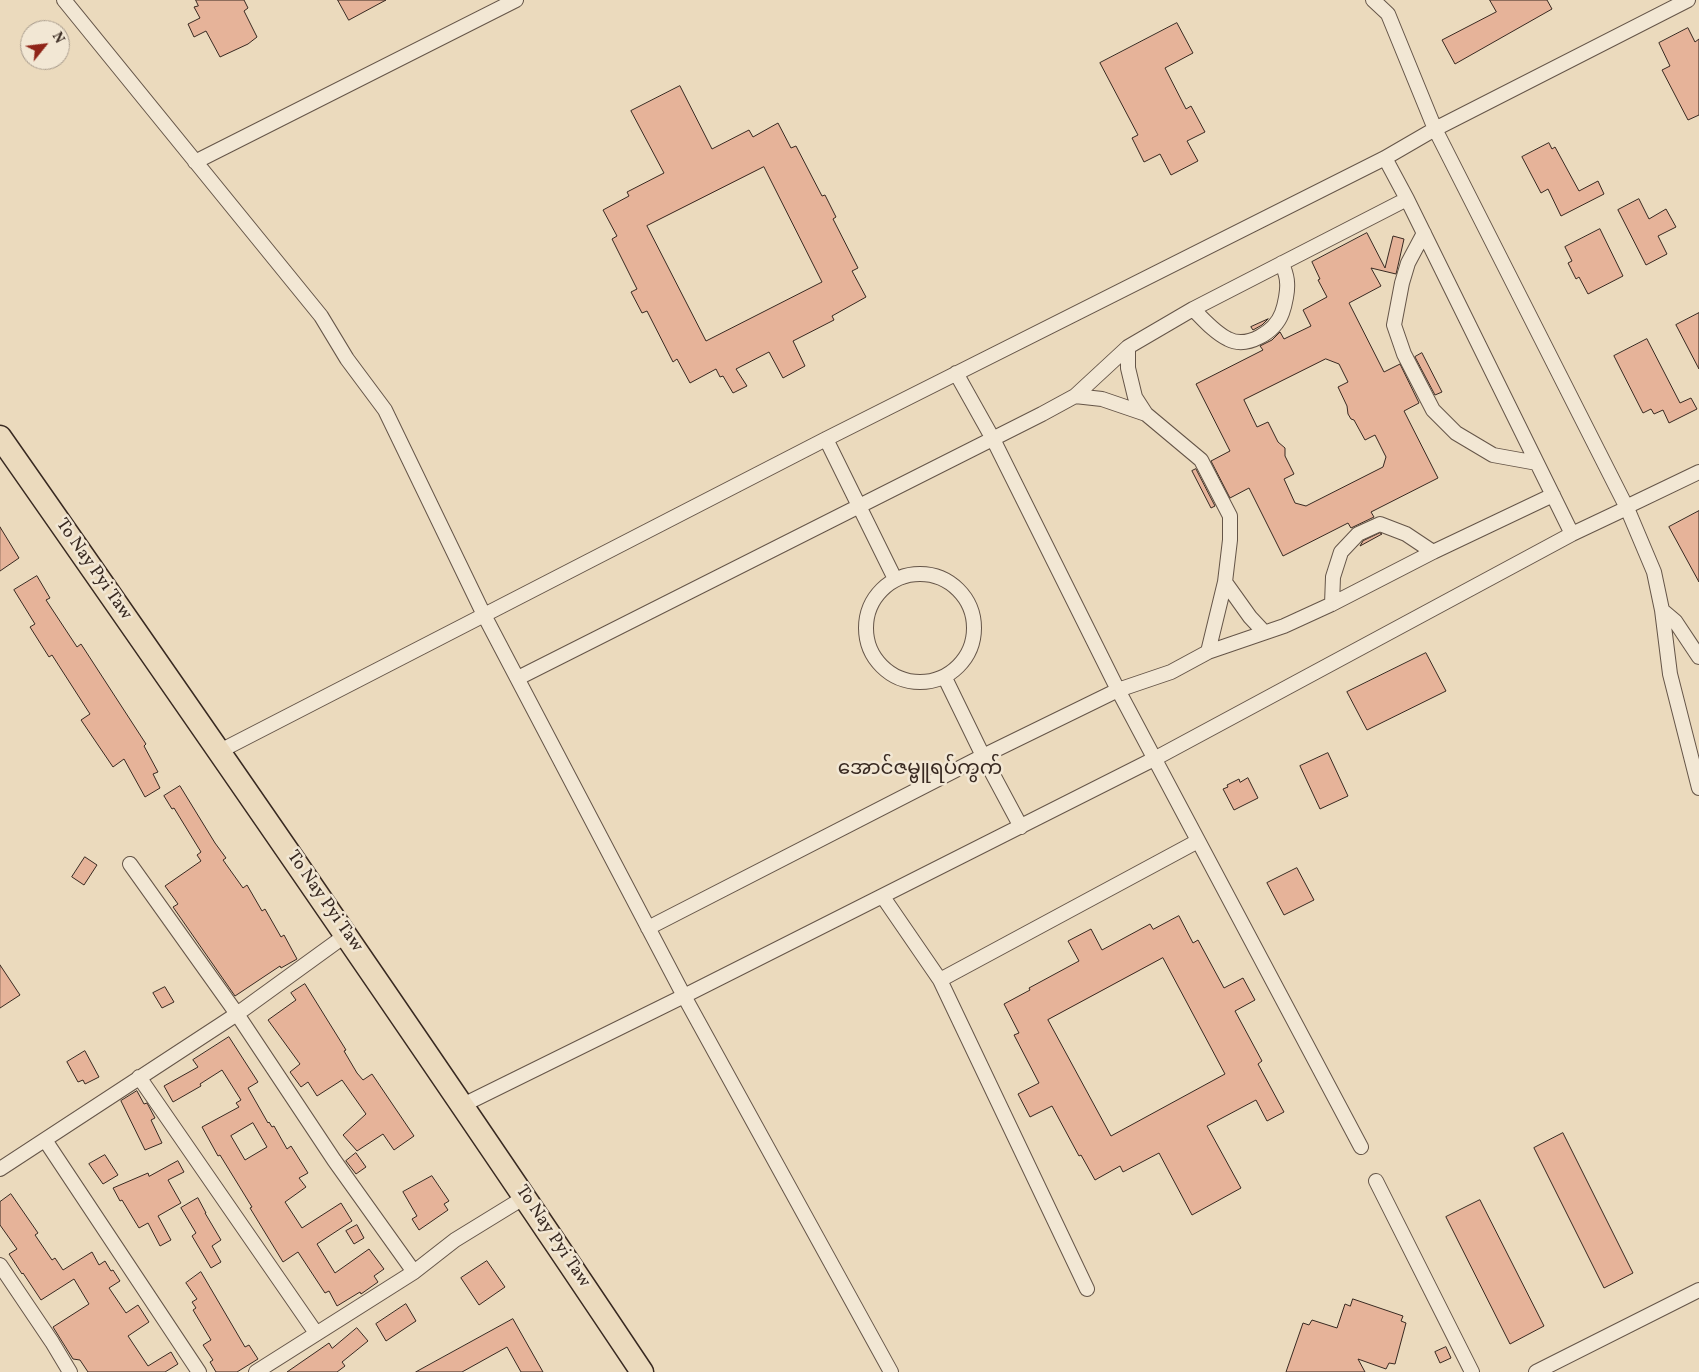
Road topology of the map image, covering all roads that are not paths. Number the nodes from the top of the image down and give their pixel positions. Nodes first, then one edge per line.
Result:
1 (64, 0) edge
2 (516, 0) edge
3 (1373, 0) edge
4 (1688, 0) edge
5 (1435, 129) junction
6 (1385, 158) junction
7 (195, 162) junction
8 (1407, 199) junction
9 (1424, 233) junction
10 (1282, 263) junction
11 (1193, 309) junction
12 (1128, 347) junction
13 (956, 373) junction
14 (1075, 396) junction
15 (1146, 414) junction
16 (0, 437) edge
17 (826, 439) junction
18 (993, 439) junction
19 (1537, 463) junction
20 (1699, 472) edge
21 (1553, 494) junction
22 (860, 506) junction
23 (1627, 507) junction
24 (1572, 534) junction
25 (1433, 552) junction
26 (895, 579) junction
27 (1225, 582) junction
28 (1332, 604) junction
29 (1662, 610) junction
30 (484, 615) junction
31 (1264, 632) junction
32 (1208, 652) junction
33 (1699, 657) edge
34 (518, 678) junction
35 (945, 678) junction
36 (1118, 690) junction
37 (220, 751) junction
38 (983, 756) junction
39 (1156, 758) junction
40 (1699, 788) edge
41 (1021, 827) junction
42 (1198, 841) junction
43 (130, 864) dead end
44 (883, 897) junction
45 (648, 928) junction
46 (346, 935) junction
47 (940, 980) junction
48 (684, 996) junction
49 (237, 1014) junction
50 (139, 1078) junction
51 (463, 1105) junction
52 (45, 1140) junction
53 (1361, 1147) dead end
54 (0, 1169) edge
55 (1376, 1180) dead end
56 (525, 1197) junction
57 (0, 1265) edge
58 (414, 1272) junction
59 (1087, 1288) dead end
60 (1699, 1290) edge
61 (316, 1333) junction
62 (70, 1372) edge
63 (199, 1372) edge
64 (256, 1372) edge
65 (642, 1372) edge
66 (891, 1372) edge
67 (1472, 1372) edge
68 (1536, 1372) edge

1 - 7 street
2 - 7 street
3 - 5 street
4 - 5 street
5 - 6 street
5 - 23 street
6 - 8 street
6 - 13 street
7 - 30 street
8 - 9 street
8 - 10 street
9 - 19 street
9 - 19 street
10 - 11 street
10 - 11 street
11 - 12 street
12 - 14 street
12 - 15 street
13 - 17 street
13 - 18 street
14 - 15 street
14 - 18 street
15 - 27 street
16 - 37 main road, To Nay Pyi Taw
17 - 22 street
17 - 30 street
18 - 22 street
18 - 36 street
19 - 21 street
20 - 23 street
21 - 24 street
21 - 25 street
22 - 26 street
22 - 34 street
23 - 24 street
23 - 29 street
24 - 39 street
25 - 28 street
25 - 28 street
26 - 35 street
26 - 35 street
27 - 31 street
27 - 32 street
28 - 31 street
29 - 33 street
29 - 40 street
30 - 34 street
30 - 37 street
31 - 32 street
32 - 36 street
34 - 45 street
35 - 38 street
36 - 38 street
36 - 39 street
37 - 46 main road, To Nay Pyi Taw
38 - 41 street
38 - 45 street
39 - 41 street
39 - 42 street
41 - 44 street
42 - 47 street
42 - 53 street
43 - 49 street
44 - 47 street
44 - 48 street
45 - 48 street
46 - 49 street
46 - 51 main road, To Nay Pyi Taw
47 - 59 street
48 - 51 street
48 - 66 street
49 - 50 street
49 - 58 street
50 - 52 street
50 - 61 street
51 - 56 main road, To Nay Pyi Taw
52 - 54 street
52 - 63 street
55 - 67 street
56 - 58 street
56 - 65 main road, To Nay Pyi Taw
57 - 62 street
58 - 61 street
60 - 68 street
61 - 64 street

